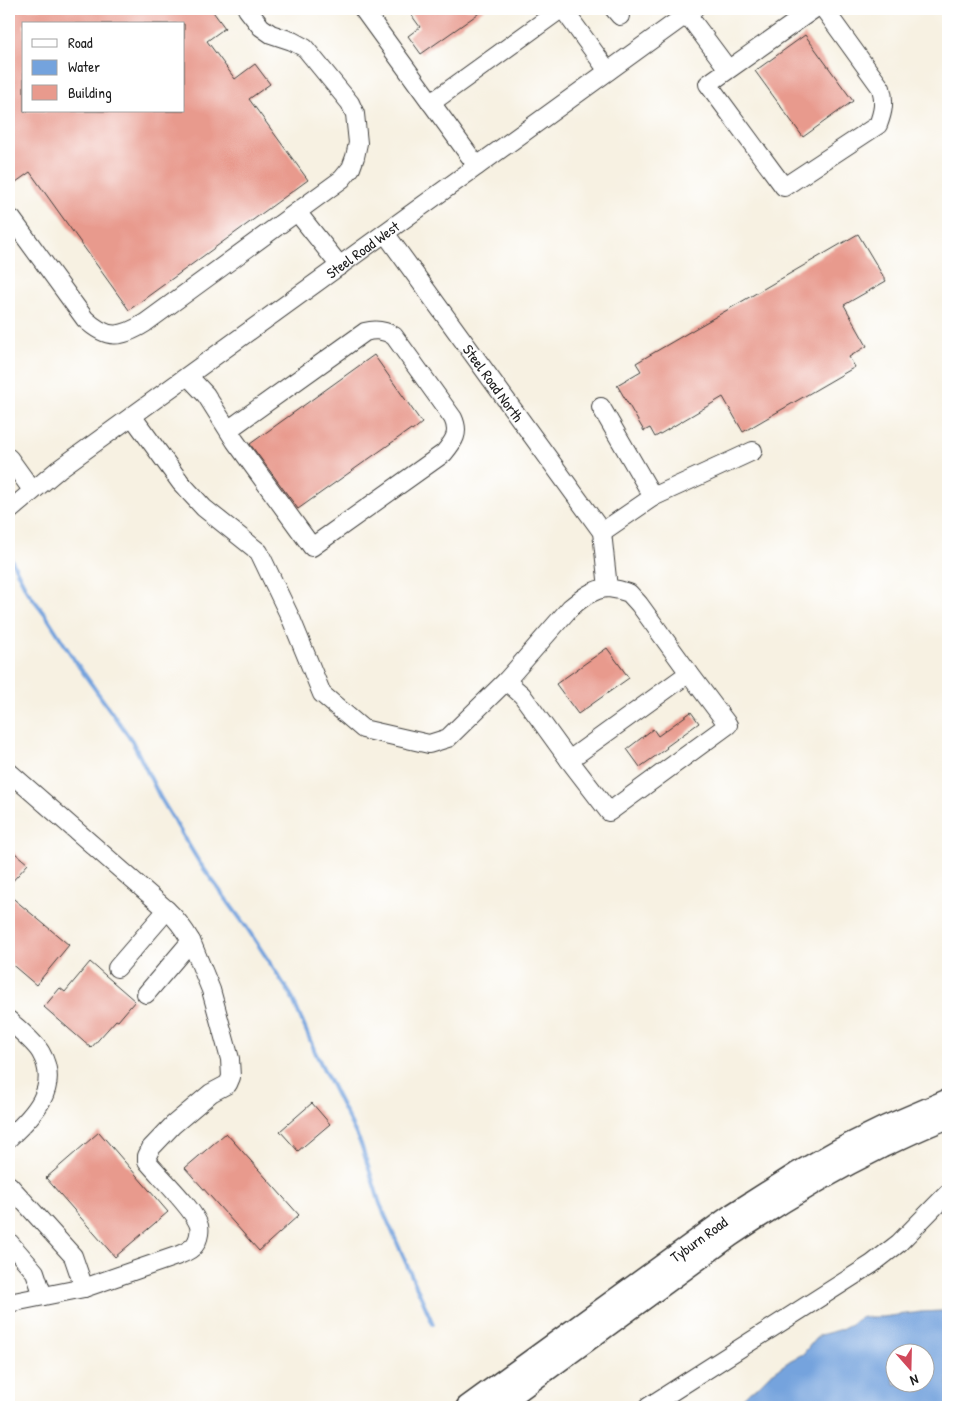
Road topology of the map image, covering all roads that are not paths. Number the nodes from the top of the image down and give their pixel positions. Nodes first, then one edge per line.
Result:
1 (247, 9) edge
2 (363, 9) edge
3 (562, 9) edge
4 (814, 9) edge
5 (824, 9) edge
6 (691, 11) edge
7 (728, 69) junction
8 (608, 71) junction
9 (431, 103) junction
10 (477, 166) junction
11 (297, 212) junction
12 (9, 222) edge
13 (385, 234) junction
14 (340, 266) junction
15 (188, 376) junction
16 (601, 407) dead end
17 (132, 416) junction
18 (228, 430) junction
19 (754, 451) dead end
20 (9, 458) edge
21 (32, 490) junction
22 (653, 497) junction
23 (9, 511) edge
24 (602, 532) junction
25 (608, 588) junction
26 (689, 673) junction
27 (506, 681) junction
28 (569, 760) junction
29 (9, 772) edge
30 (166, 910) junction
31 (191, 941) junction
32 (117, 968) dead end
33 (146, 994) dead end
34 (9, 1020) edge
35 (948, 1100) edge
36 (948, 1118) edge
37 (9, 1138) edge
38 (9, 1185) edge
39 (948, 1193) edge
40 (9, 1242) edge
41 (84, 1288) junction
42 (43, 1296) junction
43 (9, 1303) edge
44 (467, 1407) edge
45 (496, 1407) edge
46 (648, 1407) edge

1 - 11 street
2 - 9 street
3 - 8 street
3 - 9 street
4 - 7 street
5 - 7 street
6 - 7 street
6 - 8 street, Steel Road West
8 - 10 street, Steel Road West
9 - 10 street
10 - 13 street, Steel Road West
11 - 12 street
11 - 14 street
13 - 14 street, Steel Road West
13 - 24 street, Steel Road North
14 - 15 street, Steel Road West
15 - 17 street, Steel Road West
15 - 18 street
16 - 22 street
17 - 21 street, Steel Road West
17 - 27 street
18 - 18 street
19 - 22 street
20 - 21 street
21 - 23 street, Steel Road West
22 - 24 street
24 - 25 street
25 - 26 street
25 - 27 street
26 - 28 street
26 - 28 street
27 - 28 street
29 - 30 street
30 - 31 street
30 - 32 street
31 - 33 street
31 - 41 street
34 - 37 street
35 - 44 main road, Tyburn Road
36 - 45 main road, Tyburn Road
38 - 41 street
39 - 46 street
40 - 42 street
41 - 42 street
42 - 43 street

